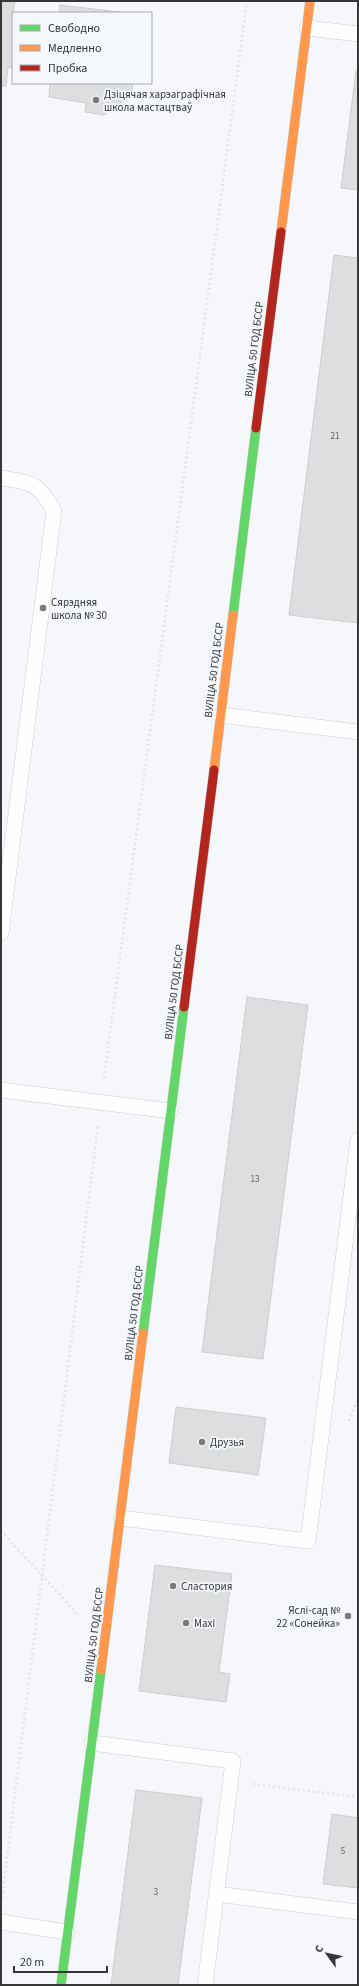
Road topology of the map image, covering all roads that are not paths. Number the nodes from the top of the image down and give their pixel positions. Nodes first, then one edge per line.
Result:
1 (310, 1) edge
2 (307, 28) junction
3 (358, 34) edge
4 (1, 478) edge
5 (221, 715) junction
6 (358, 732) edge
7 (1, 933) edge
8 (1, 1090) edge
9 (171, 1111) junction
10 (358, 1140) edge
11 (356, 1179) edge
12 (120, 1518) junction
13 (92, 1743) junction
14 (217, 1894) junction
15 (358, 1912) edge
16 (1, 1922) edge
17 (67, 1932) junction
18 (61, 1985) edge
19 (205, 1985) edge

1 - 2 street, ВУЛІЦА 50 ГОД БССР
2 - 3 lane
2 - 5 street, ВУЛІЦА 50 ГОД БССР
4 - 7 lane
5 - 6 lane
5 - 9 street, ВУЛІЦА 50 ГОД БССР
8 - 9 lane
9 - 12 street, ВУЛІЦА 50 ГОД БССР
10 - 11 lane
11 - 12 lane
12 - 13 street, ВУЛІЦА 50 ГОД БССР
13 - 14 lane
13 - 17 street, ВУЛІЦА 50 ГОД БССР
14 - 15 lane
14 - 19 lane
16 - 17 lane
17 - 18 street, ВУЛІЦА 50 ГОД БССР

